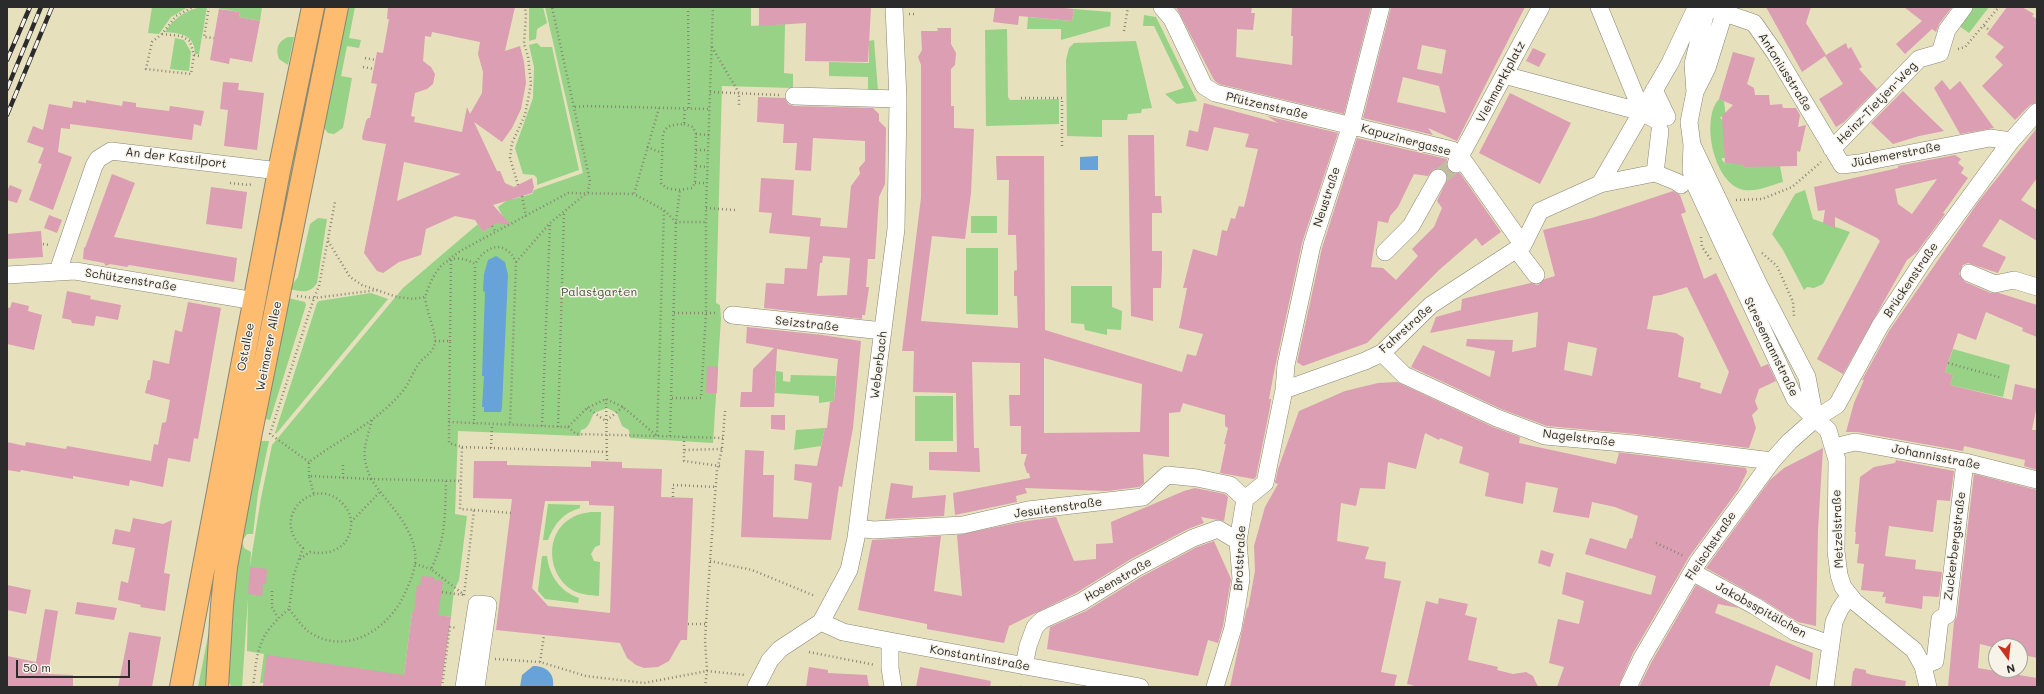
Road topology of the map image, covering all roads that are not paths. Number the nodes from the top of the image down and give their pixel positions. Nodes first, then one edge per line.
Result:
1 (313, 7) edge
2 (337, 7) edge
3 (894, 7) edge
4 (1162, 7) edge
5 (1381, 7) edge
6 (1541, 7) edge
7 (1599, 7) edge
8 (1964, 7) edge
9 (1704, 8) edge
10 (1725, 10) edge
11 (1504, 75) junction
12 (1654, 90) junction
13 (1694, 92) junction
14 (794, 96) road end
15 (898, 99) junction
16 (2037, 112) edge
17 (1656, 120) junction
18 (1351, 125) junction
19 (2011, 141) junction
20 (1832, 149) junction
21 (1458, 160) junction
22 (279, 171) junction
23 (1655, 173) junction
24 (1438, 178) tunnel mouth
25 (1600, 184) junction
26 (1681, 185) dead end
27 (1523, 241) junction
28 (1385, 252) dead end
29 (58, 271) junction
30 (1969, 273) dead end
31 (7, 274) edge
32 (1536, 275) dead end
33 (2037, 287) edge
34 (255, 301) junction
35 (726, 314) road end
36 (883, 331) junction
37 (1382, 353) junction
38 (1284, 390) junction
39 (1815, 419) junction
40 (1834, 447) junction
41 (1772, 461) junction
42 (1965, 462) junction
43 (2037, 480) edge
44 (1245, 499) junction
45 (858, 528) junction
46 (1238, 542) junction
47 (1695, 567) junction
48 (1849, 596) junction
49 (821, 622) junction
50 (890, 641) junction
51 (1830, 644) junction
52 (1017, 665) junction
53 (1923, 666) junction
54 (220, 681) edge
55 (752, 681) edge
56 (1132, 686) edge
57 (181, 687) edge
58 (464, 687) edge
59 (476, 687) edge
60 (893, 687) edge
61 (1216, 687) edge
62 (1628, 687) edge
63 (1825, 687) edge
64 (1928, 687) edge

1 - 22 main road, Ostallee
2 - 54 main road, Weimarer Allee
3 - 15 street, Weberbach
4 - 18 street, Pfützenstraße
5 - 18 street, Neustraße
6 - 11 street, Viehmarktplatz
7 - 17 street
8 - 20 street, Heinz-Tietjen-Weg
9 - 10 street
9 - 12 street
9 - 13 street, Stresemannstraße
10 - 13 street, Stresemannstraße
10 - 20 street, Antoniusstraße
11 - 17 street
11 - 21 street, Viehmarktplatz
12 - 17 street
12 - 17 street
13 - 39 street, Stresemannstraße
14 - 15 street
15 - 36 street, Weberbach
16 - 19 street, Brückenstraße
17 - 23 street
17 - 25 street
18 - 21 street, Kapuzinergasse
18 - 38 street, Neustraße
19 - 20 street, Jüdemerstraße
19 - 39 street, Brückenstraße
21 - 27 street
22 - 29 street, An der Kastilport
22 - 34 main road, Ostallee
23 - 25 street
23 - 26 street
24 - 28 street
25 - 27 street
27 - 32 street
27 - 37 street, Fahrstraße
29 - 31 street, Schützenstraße
29 - 34 street, Schützenstraße
30 - 33 street
34 - 57 main road, Ostallee
35 - 36 street, Seizstraße
36 - 45 street, Weberbach
37 - 38 street, Fahrstraße
37 - 41 street, Nagelstraße
38 - 44 street
39 - 40 street, Metzelstraße
39 - 41 street, Fleischstraße
40 - 42 street, Johannisstraße
40 - 48 street, Metzelstraße
41 - 47 street, Fleischstraße
42 - 43 street, Johannisstraße
42 - 53 street, Zuckerbergstraße
44 - 45 street, Jesuitenstraße
44 - 46 street, Brotstraße
45 - 49 street, Weberbach
46 - 52 street, Hosenstraße
46 - 61 street, Brotstraße
47 - 51 street, Jakobsspitälchen
47 - 62 street, Fleischstraße
48 - 51 street
48 - 53 street
49 - 50 street, Konstantinstraße
49 - 55 street
50 - 52 street, Konstantinstraße
50 - 60 street
51 - 63 street
52 - 56 street, Konstantinstraße
53 - 64 street
58 - 59 street

